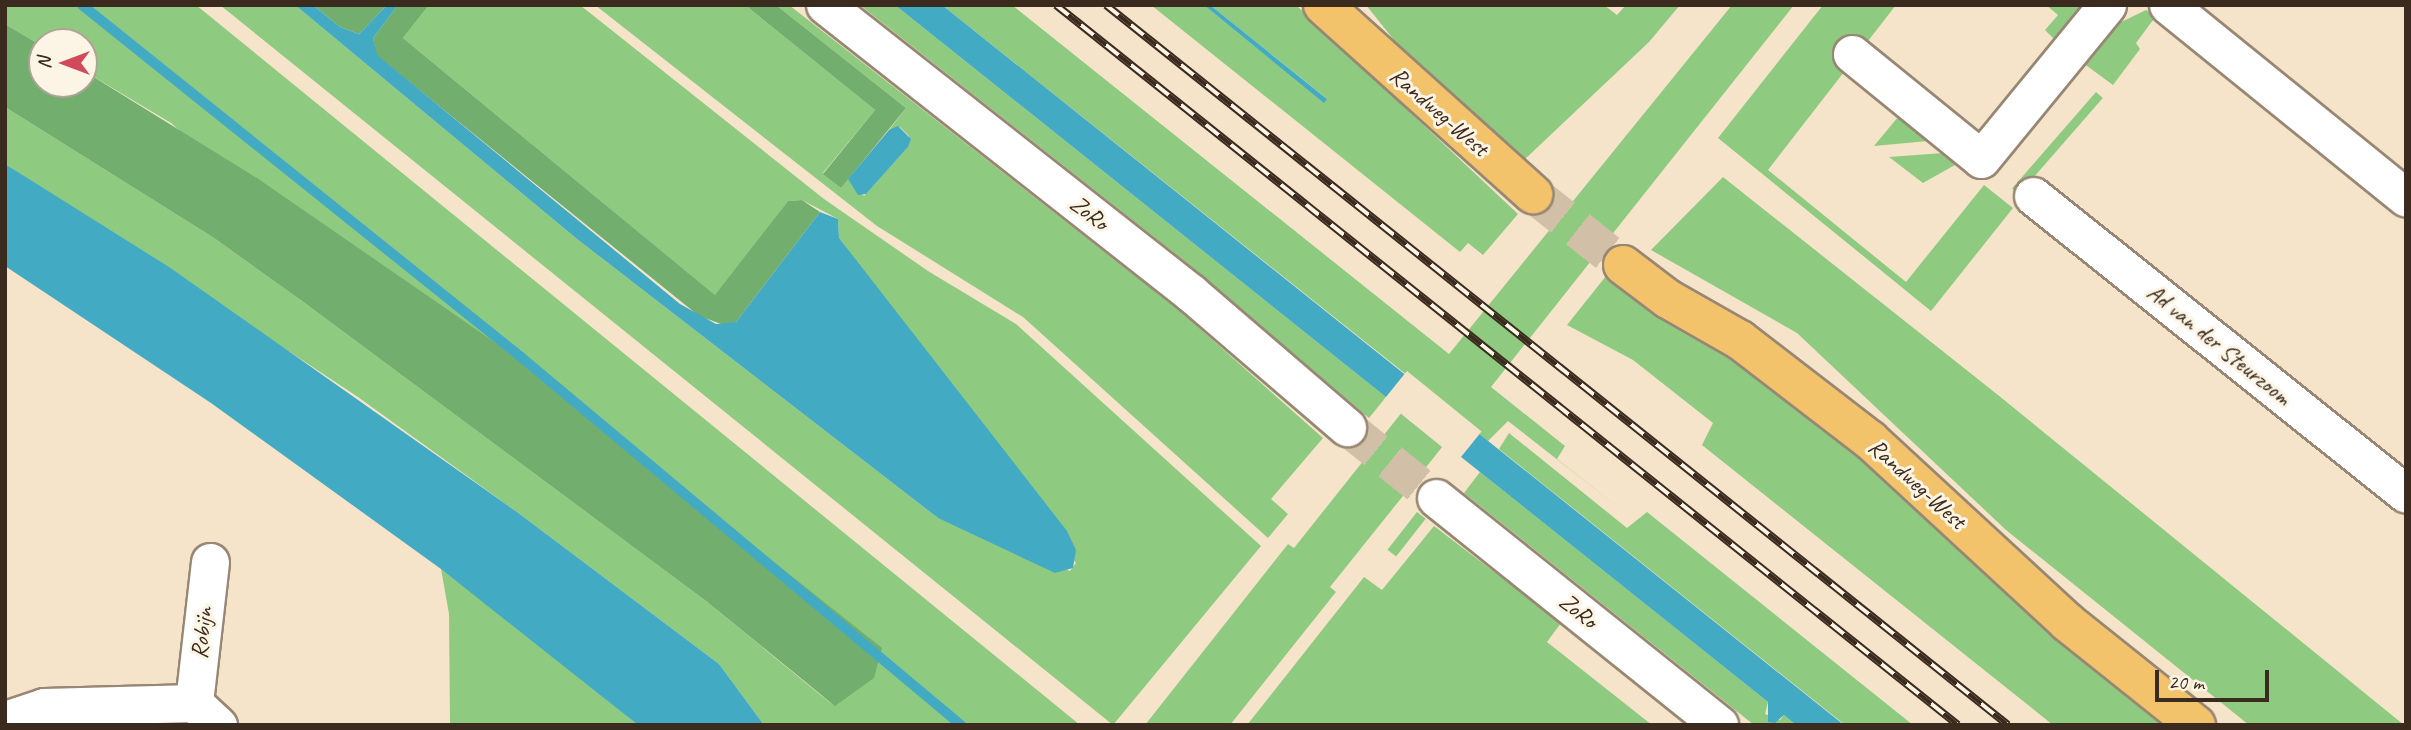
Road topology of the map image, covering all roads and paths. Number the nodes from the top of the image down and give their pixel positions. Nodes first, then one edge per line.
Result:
1 (825, 5) edge
2 (2107, 5) edge
3 (2168, 5) edge
4 (1334, 13) edge
5 (1852, 54) dead end
6 (1533, 194) tunnel mouth
7 (2033, 196) dead end
8 (2406, 198) edge
9 (1623, 265) tunnel mouth
10 (1348, 427) tunnel mouth
11 (2406, 494) edge
12 (1436, 498) tunnel mouth
13 (210, 562) dead end
14 (206, 714) edge
15 (5, 720) edge
16 (1719, 725) edge
17 (2196, 725) edge

1 - 10 street, ZoRo
2 - 5 street
3 - 8 street
4 - 6 main road, Randweg-West
7 - 11 street, Ad van der Steurzoom
9 - 17 main road, Randweg-West
12 - 16 street, ZoRo
13 - 14 street, Robijn
14 - 15 street, Robijn

